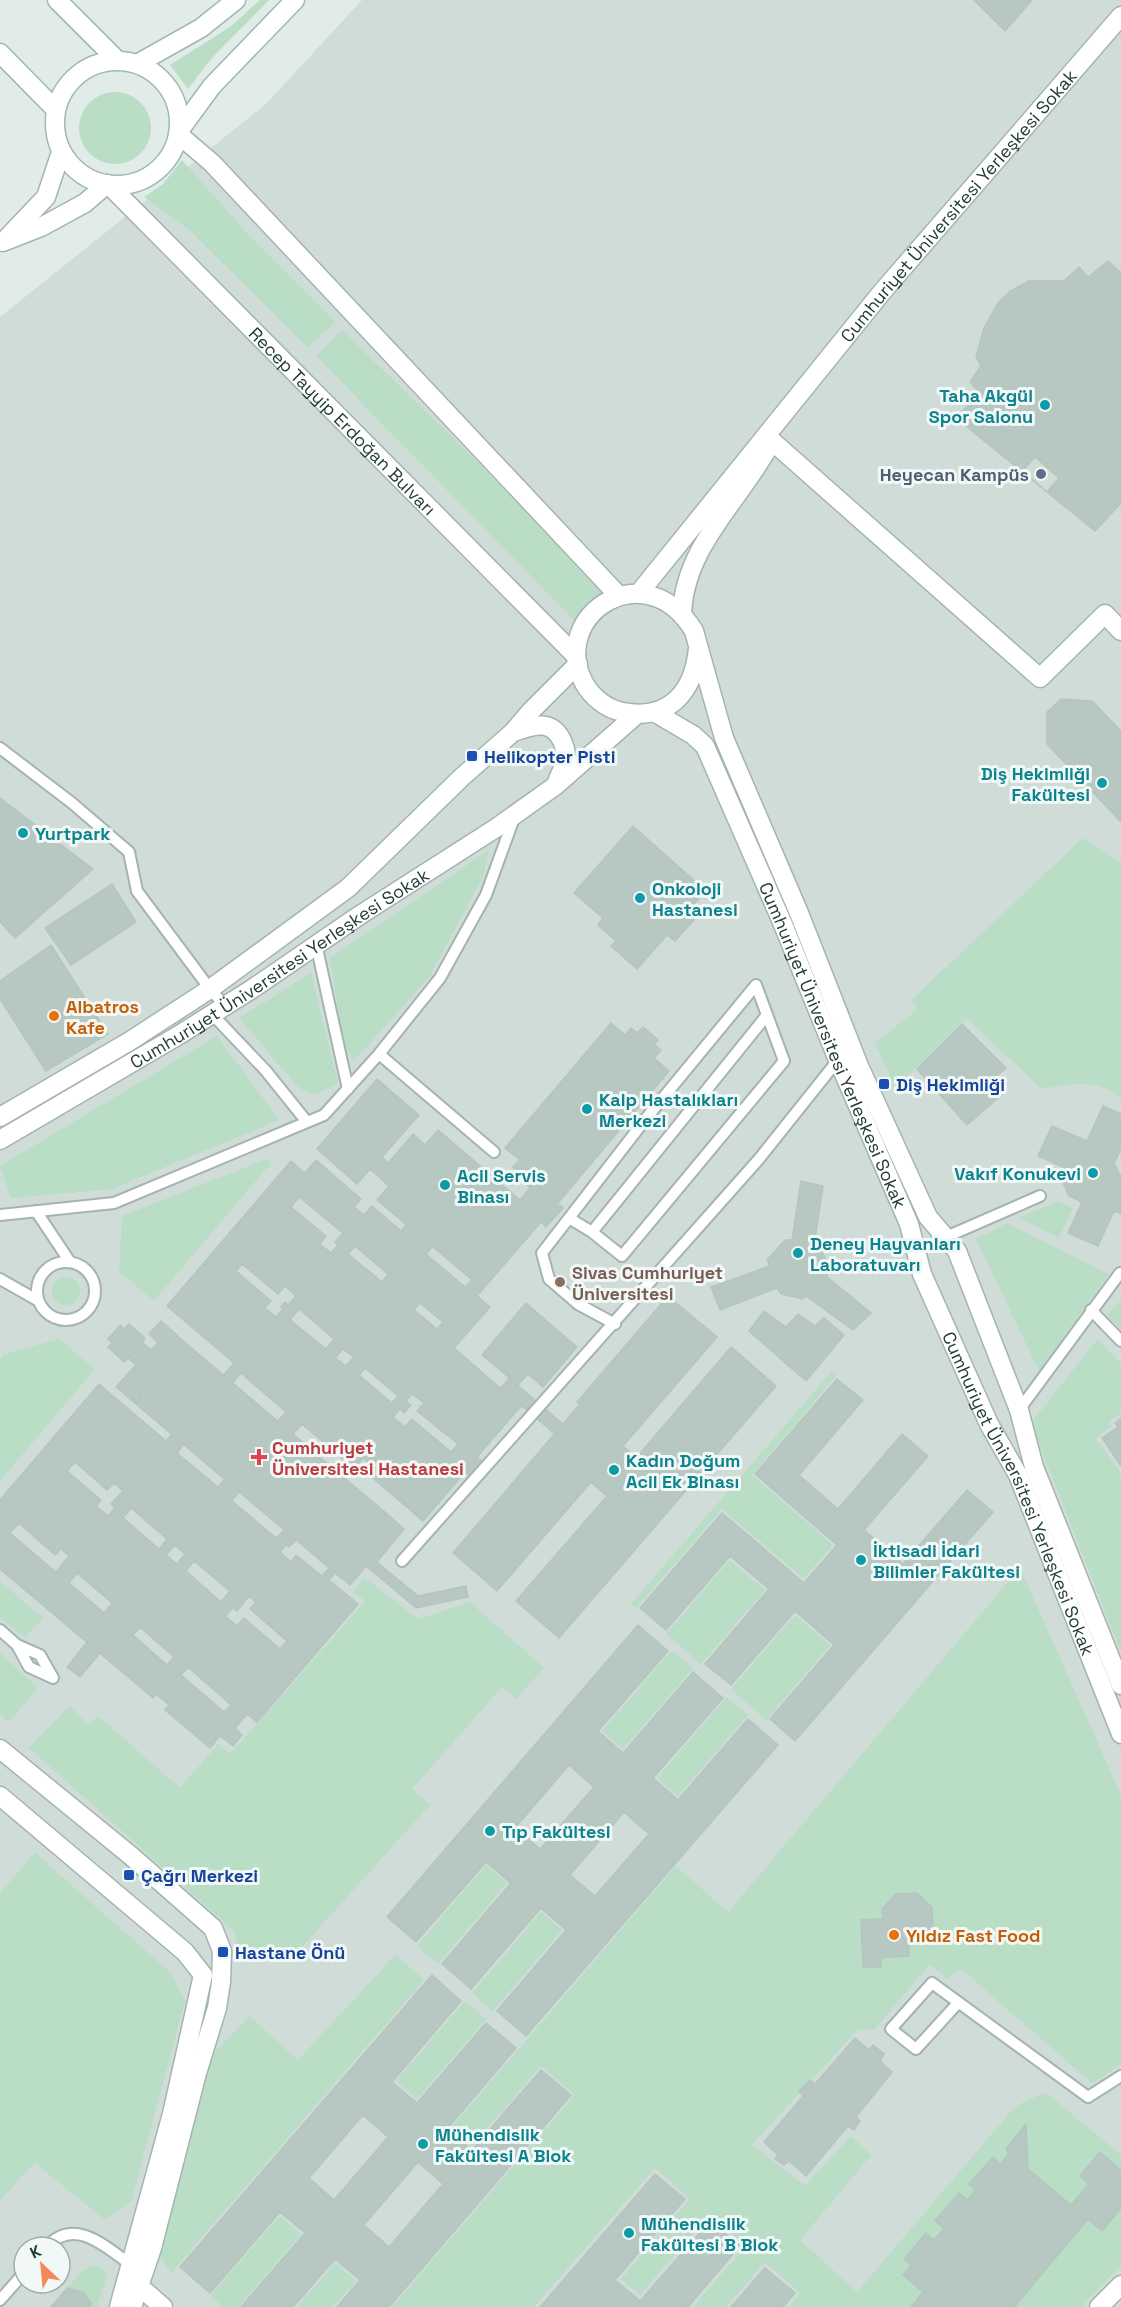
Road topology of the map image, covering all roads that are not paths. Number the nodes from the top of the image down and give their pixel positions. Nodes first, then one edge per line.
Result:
1 (57, 0) edge
2 (236, 0) edge
3 (295, 0) edge
4 (1121, 16) edge
5 (0, 53) edge
6 (118, 61) junction
7 (137, 64) junction
8 (56, 110) junction
9 (178, 132) junction
10 (61, 152) junction
11 (108, 184) junction
12 (2, 243) edge
13 (797, 397) junction
14 (772, 441) junction
15 (639, 593) junction
16 (619, 596) junction
17 (682, 614) junction
18 (1121, 631) edge
19 (698, 648) junction
20 (577, 660) junction
21 (654, 712) junction
22 (636, 715) junction
23 (513, 732) junction
24 (0, 748) edge
25 (555, 786) junction
26 (515, 814) junction
27 (316, 944) junction
28 (210, 989) junction
29 (219, 1010) junction
30 (767, 1015) junction
31 (379, 1054) junction
32 (838, 1060) junction
33 (348, 1089) junction
34 (0, 1117) edge
35 (307, 1122) junction
36 (0, 1140) edge
37 (494, 1152) dead end
38 (1040, 1196) dead end
39 (36, 1211) junction
40 (0, 1215) edge
41 (569, 1218) junction
42 (592, 1232) junction
43 (946, 1237) junction
44 (69, 1262) junction
45 (1120, 1273) edge
46 (0, 1279) edge
47 (37, 1300) junction
48 (1091, 1310) junction
49 (615, 1324) junction
50 (1121, 1341) edge
51 (1019, 1410) junction
52 (402, 1561) dead end
53 (0, 1630) edge
54 (17, 1645) dead end
55 (1121, 1685) edge
56 (1121, 1734) edge
57 (0, 1749) edge
58 (0, 1796) edge
59 (958, 2003) junction
60 (1121, 2076) edge
61 (72, 2235) edge
62 (131, 2265) junction
63 (1121, 2285) edge
64 (12, 2286) edge
65 (139, 2286) junction
66 (0, 2300) edge
67 (119, 2307) edge
68 (132, 2307) edge
69 (163, 2307) edge
70 (1099, 2307) edge

1 - 6 street
2 - 7 street
3 - 9 street
4 - 13 street, Cumhuriyet Üniversitesi Yerleşkesi Sokak
5 - 8 street
6 - 7 street
6 - 8 street
7 - 9 street
8 - 10 street
9 - 11 street
9 - 16 street
10 - 11 street
10 - 12 street
11 - 12 street
11 - 20 street, Recep Tayyip Erdoğan Bulvarı
13 - 14 street, Cumhuriyet Üniversitesi Yerleşkesi Sokak
13 - 15 street, Cumhuriyet Üniversitesi Yerleşkesi Sokak
14 - 17 street, Cumhuriyet Üniversitesi Yerleşkesi Sokak
14 - 18 street
15 - 16 street, Cumhuriyet Üniversitesi Yerleşkesi Sokak
15 - 17 street, Cumhuriyet Üniversitesi Yerleşkesi Sokak
16 - 20 street, Cumhuriyet Üniversitesi Yerleşkesi Sokak
17 - 19 street, Cumhuriyet Üniversitesi Yerleşkesi Sokak
19 - 21 street
19 - 43 street, Cumhuriyet Üniversitesi Yerleşkesi Sokak
20 - 22 street
20 - 23 street, Cumhuriyet Üniversitesi Yerleşkesi Sokak
21 - 22 street
21 - 32 street, Cumhuriyet Üniversitesi Yerleşkesi Sokak
22 - 25 street, Cumhuriyet Üniversitesi Yerleşkesi Sokak
23 - 25 street, Cumhuriyet Üniversitesi Yerleşkesi Sokak
23 - 28 street, Cumhuriyet Üniversitesi Yerleşkesi Sokak
24 - 28 lane
25 - 26 street, Cumhuriyet Üniversitesi Yerleşkesi Sokak
26 - 27 street, Cumhuriyet Üniversitesi Yerleşkesi Sokak
26 - 31 lane
27 - 29 street, Cumhuriyet Üniversitesi Yerleşkesi Sokak
27 - 33 lane
28 - 29 lane
28 - 34 street, Cumhuriyet Üniversitesi Yerleşkesi Sokak
29 - 35 lane
29 - 36 street, Cumhuriyet Üniversitesi Yerleşkesi Sokak
30 - 41 lane
30 - 42 lane
30 - 42 lane
31 - 33 lane
31 - 37 lane
32 - 49 lane
32 - 56 street, Cumhuriyet Üniversitesi Yerleşkesi Sokak
33 - 35 lane
35 - 39 lane
38 - 43 lane
39 - 40 lane
39 - 44 lane
41 - 42 lane
41 - 49 lane
43 - 51 street, Cumhuriyet Üniversitesi Yerleşkesi Sokak
44 - 47 lane
44 - 47 lane
45 - 48 lane
46 - 47 lane
48 - 50 lane
48 - 51 lane
49 - 52 lane
51 - 55 street, Cumhuriyet Üniversitesi Yerleşkesi Sokak
53 - 54 lane
57 - 65 street
58 - 62 street
59 - 59 lane
59 - 60 lane
61 - 62 lane
62 - 67 street
63 - 70 street
64 - 66 lane
65 - 68 street
65 - 69 street

